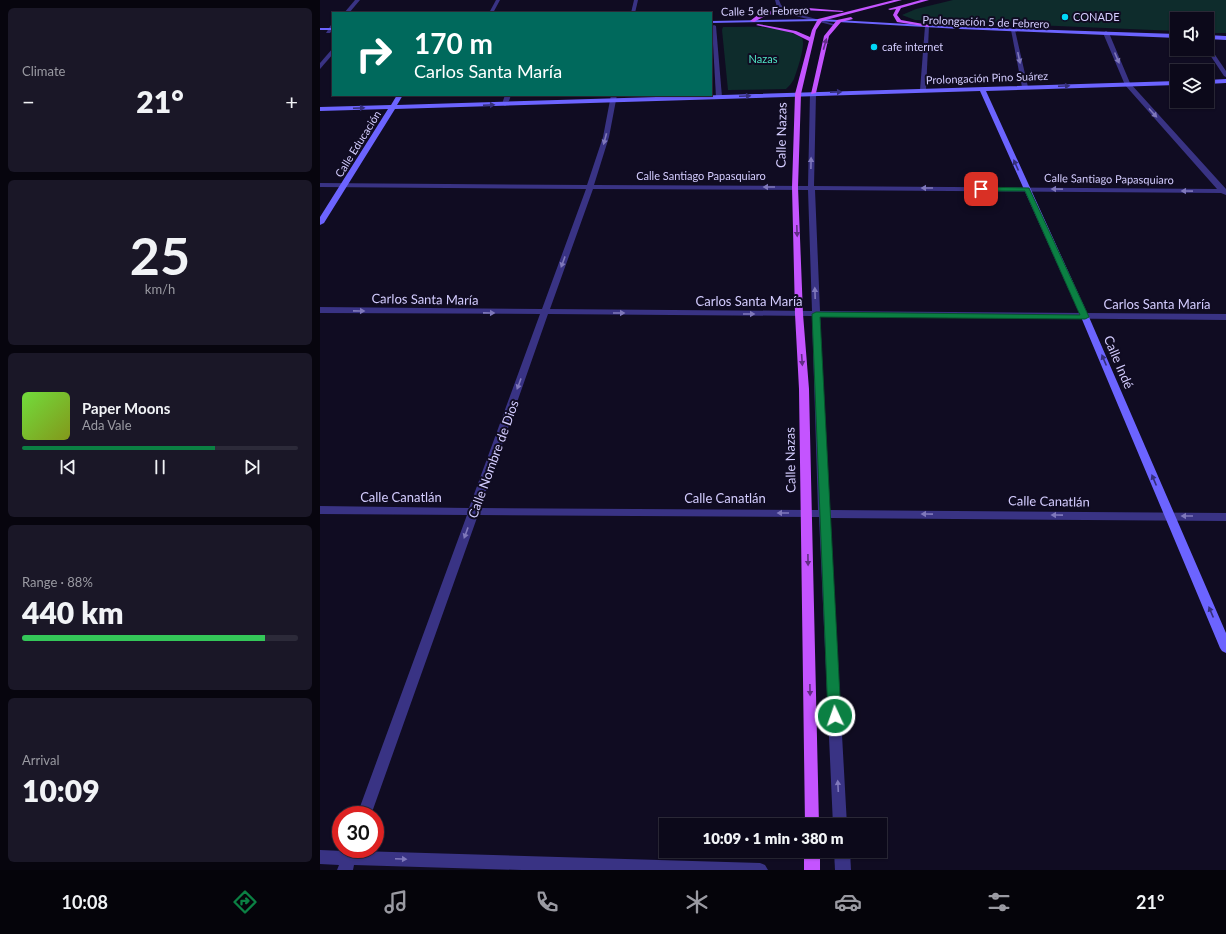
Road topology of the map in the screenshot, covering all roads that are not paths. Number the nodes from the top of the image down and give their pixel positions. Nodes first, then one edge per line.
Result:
1 (358, 0) edge
2 (498, 0) edge
3 (636, 0) edge
4 (777, 0) edge
5 (900, 0) edge
6 (927, 0) edge
7 (899, 7) junction
8 (782, 10) junction
9 (852, 11) junction
10 (884, 11) dead end
11 (347, 12) edge
12 (492, 12) edge
13 (633, 12) edge
14 (871, 13) dead end
15 (752, 21) junction
16 (819, 22) junction
17 (837, 23) junction
18 (712, 24) edge
19 (758, 25) junction
20 (927, 28) junction
21 (320, 29) edge
22 (332, 30) edge
23 (1013, 31) junction
24 (320, 32) edge
25 (1107, 35) junction
26 (1170, 36) edge
27 (1214, 37) edge
28 (1226, 38) edge
29 (1170, 39) edge
30 (812, 40) junction
31 (1214, 40) edge
32 (1226, 41) edge
33 (332, 51) edge
34 (1213, 56) edge
35 (320, 67) edge
36 (1226, 75) edge
37 (1226, 81) edge
38 (1170, 82) edge
39 (1214, 82) edge
40 (1127, 84) junction
41 (1025, 87) junction
42 (982, 88) junction
43 (923, 90) junction
44 (813, 93) junction
45 (798, 94) junction
46 (399, 96) edge
47 (508, 96) edge
48 (719, 97) junction
49 (614, 98) edge
50 (505, 104) junction
51 (392, 107) junction
52 (320, 109) edge
53 (320, 185) edge
54 (343, 186) junction
55 (590, 187) junction
56 (795, 187) junction
57 (811, 188) junction
58 (1027, 189) junction
59 (1225, 192) edge
60 (320, 223) edge
61 (320, 310) edge
62 (545, 313) junction
63 (799, 314) junction
64 (816, 314) junction
65 (1085, 317) junction
66 (1226, 317) edge
67 (320, 510) edge
68 (474, 511) junction
69 (807, 513) junction
70 (824, 513) junction
71 (1170, 516) junction
72 (1226, 516) edge
73 (1226, 648) edge
74 (367, 806) edge
75 (812, 818) edge
76 (840, 818) edge
77 (320, 857) edge
78 (812, 858) edge
79 (842, 858) edge
80 (348, 859) edge
81 (760, 870) edge
82 (812, 870) edge
83 (843, 870) edge

1 - 11 street
2 - 12 street
3 - 13 street
4 - 8 street
5 - 9 main road
6 - 7 main road
7 - 10 main road
7 - 20 main road
8 - 9 main road
8 - 15 main road
8 - 16 street
9 - 16 main road
14 - 17 main road
15 - 16 street, Calle 5 de Febrero
15 - 18 street, Calle 5 de Febrero
16 - 17 street, Prolongación 5 de Febrero
16 - 19 street, Calle 5 de Febrero
16 - 30 main road, Calle Nazas
17 - 20 street, Prolongación 5 de Febrero
44 -> 17 main road
18 - 19 street, Calle 5 de Febrero
18 - 48 street
19 - 30 main road
20 - 23 street, Prolongación 5 de Febrero
20 - 43 street
21 - 22 street
22 - 24 street
23 - 25 street, Prolongación 5 de Febrero
23 -> 41 street
25 - 26 street, Prolongación 5 de Febrero
25 - 29 street, Prolongación 5 de Febrero
25 -> 40 street
27 - 28 street
30 - 45 main road, Calle Nazas
31 - 32 street
33 - 35 street
34 - 36 street
37 - 39 street
38 - 40 street, Prolongación Pino Suárez
41 -> 40 street, Prolongación Pino Suárez
40 -> 59 street
41 - 42 street, Prolongación Pino Suárez
42 - 43 street, Prolongación Pino Suárez
58 -> 42 street, Calle Indé
44 -> 43 street, Prolongación Pino Suárez
44 - 45 street, Prolongación Pino Suárez
57 -> 44 street
48 -> 45 street, Prolongación Pino Suárez
45 - 56 main road, Calle Nazas
46 - 51 street, Calle Educación
47 - 50 street
48 - 49 street, Prolongación Pino Suárez
49 - 50 street, Prolongación Pino Suárez
49 -> 55 street, Calle Nombre de Dios
51 -> 50 street, Prolongación Pino Suárez
52 -> 51 street, Prolongación Pino Suárez
51 - 54 street, Calle Educación
53 - 54 street, Calle Santiago Papasquiaro
54 - 55 street, Calle Santiago Papasquiaro
54 - 60 street, Calle Educación
56 -> 55 street, Calle Santiago Papasquiaro
55 -> 62 street, Calle Nombre de Dios
56 - 57 street, Calle Santiago Papasquiaro
56 -> 63 main road, Calle Nazas
58 -> 57 street, Calle Santiago Papasquiaro
64 -> 57 street
59 -> 58 street, Calle Santiago Papasquiaro
58 - 65 street, Calle Indé
61 -> 62 street, Carlos Santa María
62 -> 63 street, Carlos Santa María
62 -> 68 street, Calle Nombre de Dios
63 - 64 street, Carlos Santa María
63 -> 69 main road, Calle Nazas
64 - 65 street, Carlos Santa María
64 - 70 street
65 - 66 street, Carlos Santa María
71 -> 65 street, Calle Indé
67 - 68 street, Calle Canatlán
69 -> 68 street, Calle Canatlán
68 -> 74 street, Calle Nombre de Dios
69 - 70 street, Calle Canatlán
69 -> 75 main road, Calle Nazas
71 -> 70 street, Calle Canatlán
76 -> 70 street
72 -> 71 street, Calle Canatlán
73 -> 71 street, Calle Indé
77 - 80 street
78 - 82 main road
79 - 83 street
80 -> 81 street

